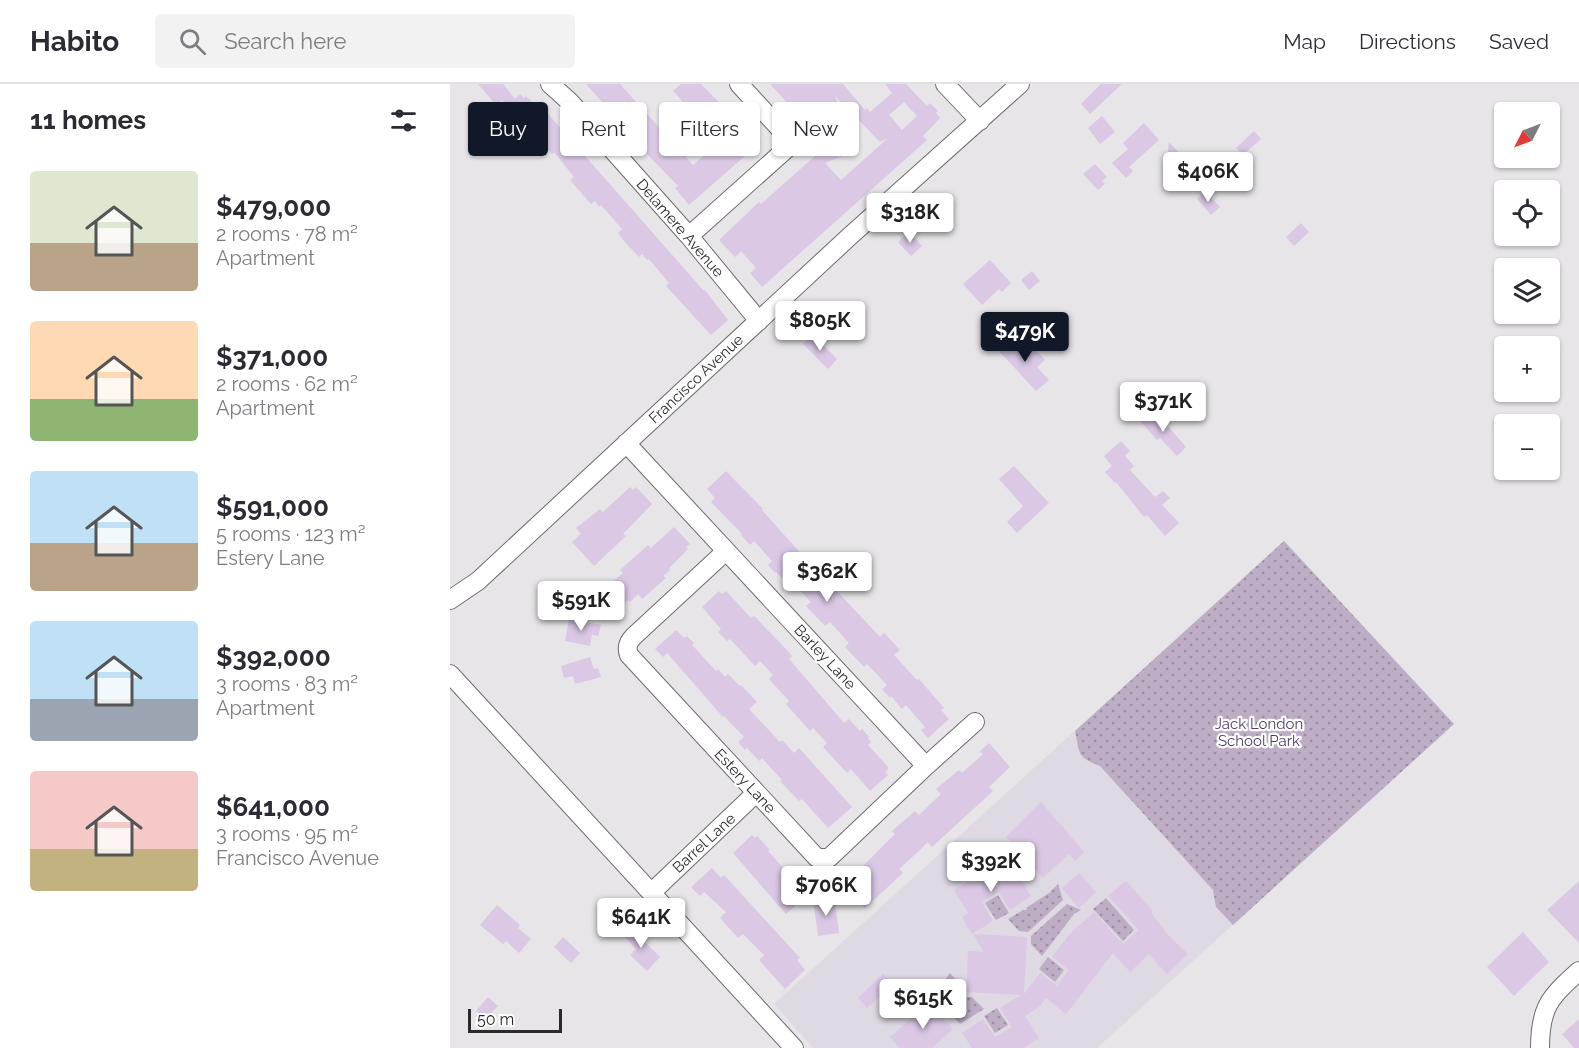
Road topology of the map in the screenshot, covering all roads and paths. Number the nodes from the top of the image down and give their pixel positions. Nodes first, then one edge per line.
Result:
1 (550, 84) edge
2 (739, 84) edge
3 (945, 84) edge
4 (1020, 84) edge
5 (980, 121) junction
6 (689, 236) junction
7 (759, 321) junction
8 (626, 443) junction
9 (726, 551) junction
10 (450, 600) edge
11 (450, 674) edge
12 (975, 722) dead end
13 (926, 766) junction
14 (756, 793) junction
15 (651, 893) junction
16 (1578, 974) edge
17 (794, 1048) edge
18 (1540, 1048) edge

1 - 6 street, Delamere Avenue
2 - 6 street
3 - 5 street
4 - 5 street, Francisco Avenue
5 - 7 street, Francisco Avenue
6 - 7 street, Delamere Avenue
7 - 8 street, Francisco Avenue
8 - 9 street, Barley Lane
8 - 10 street, Francisco Avenue
9 - 13 street, Barley Lane
9 - 14 street, Estery Lane
11 - 15 street
12 - 13 street, Estery Lane
13 - 14 street, Estery Lane
14 - 15 street, Barrel Lane
15 - 17 street
16 - 18 street

